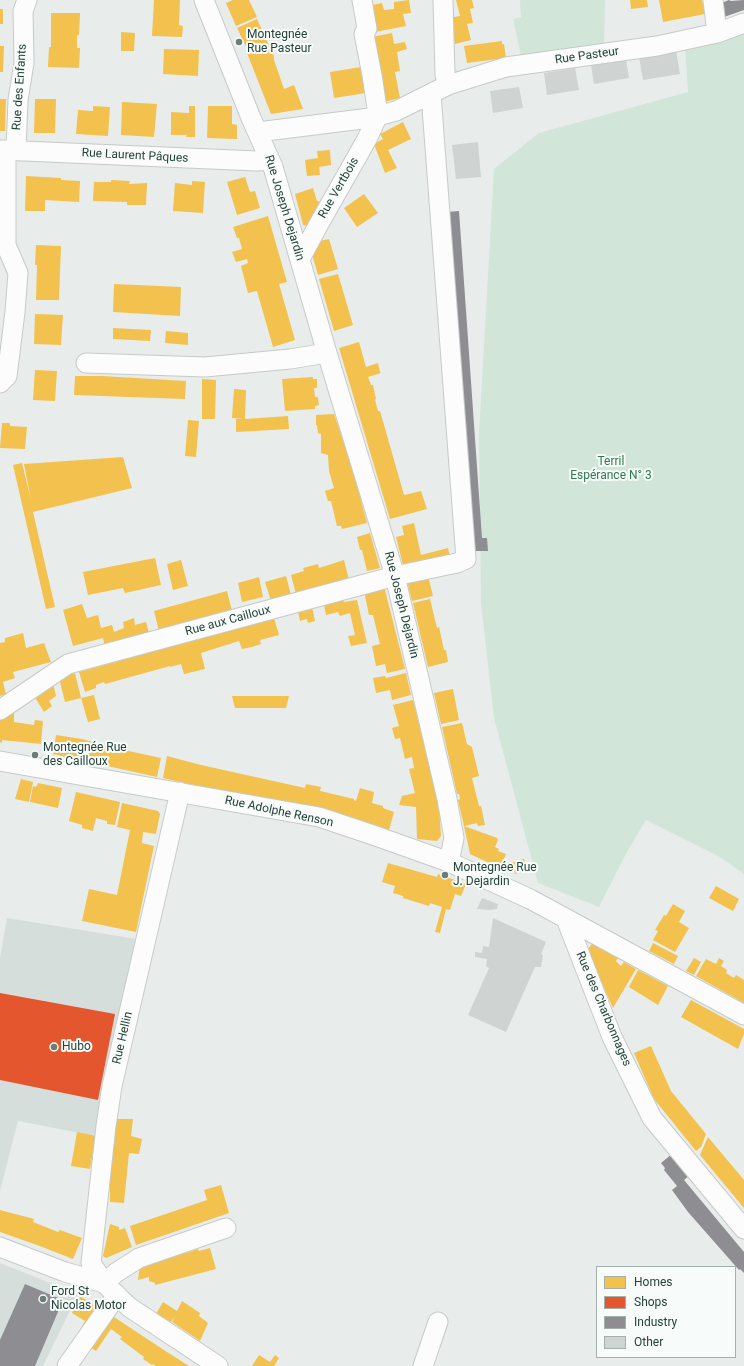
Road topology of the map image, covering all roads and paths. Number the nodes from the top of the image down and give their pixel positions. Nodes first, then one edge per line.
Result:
1 (27, 0) edge
2 (204, 0) edge
3 (362, 0) edge
4 (443, 0) edge
5 (713, 0) edge
6 (744, 23) edge
7 (717, 33) junction
8 (448, 85) junction
9 (431, 94) junction
10 (378, 116) junction
11 (258, 132) junction
12 (7, 150) edge
13 (270, 160) junction
14 (300, 260) junction
15 (327, 353) junction
16 (86, 363) dead end
17 (0, 383) edge
18 (395, 576) junction
19 (0, 710) edge
20 (0, 760) edge
21 (180, 792) junction
22 (449, 862) junction
23 (566, 919) junction
24 (744, 1015) edge
25 (226, 1228) dead end
26 (744, 1229) edge
27 (0, 1246) edge
28 (111, 1289) junction
29 (438, 1322) dead end
30 (67, 1366) edge
31 (218, 1366) edge
32 (423, 1366) edge

1 - 12 street, Rue des Enfants
2 - 11 street, Rue Joseph Dejardin
3 - 10 street
4 - 8 street
5 - 7 street
6 - 7 street, Rue Pasteur
7 - 8 street, Rue Pasteur
8 - 9 street, Rue Pasteur
9 - 10 street
9 - 18 street, Rue aux Cailloux
10 - 11 street
10 - 14 street, Rue Vertbois
11 - 13 street, Rue Joseph Dejardin
12 - 13 street, Rue Laurent Pâques
12 - 17 street, Rue des Enfants
13 - 14 street, Rue Joseph Dejardin
14 - 15 street, Rue Joseph Dejardin
15 - 16 street
15 - 18 street, Rue Joseph Dejardin
18 - 19 street, Rue aux Cailloux
18 - 22 street, Rue Joseph Dejardin
20 - 21 street, Rue Adolphe Renson
21 - 22 street, Rue Adolphe Renson
21 - 28 street, Rue Hellin
22 - 23 street, Rue Adolphe Renson
23 - 24 street, Rue Adolphe Renson
23 - 26 street, Rue des Charbonnages
25 - 28 street
27 - 28 street
28 - 30 street
28 - 31 street
29 - 32 street

